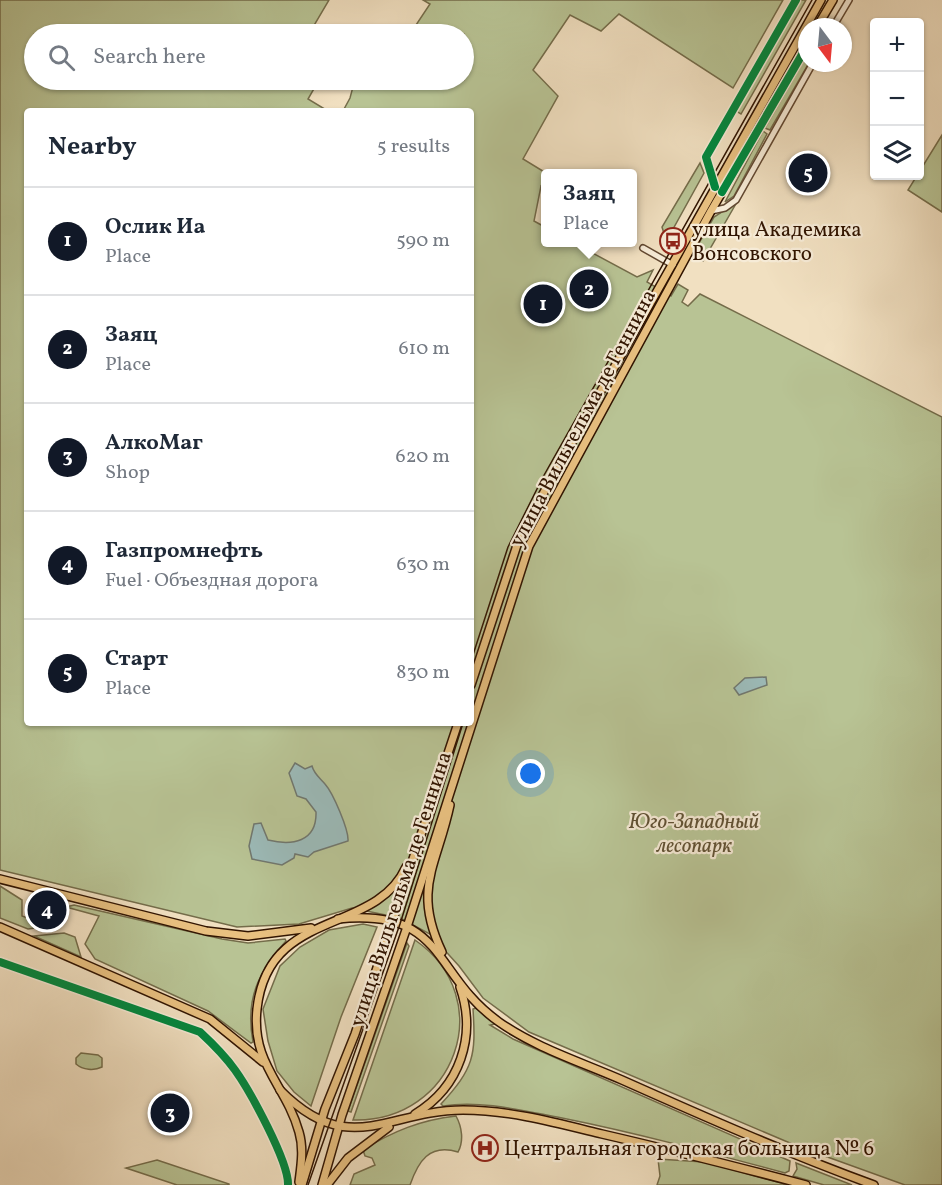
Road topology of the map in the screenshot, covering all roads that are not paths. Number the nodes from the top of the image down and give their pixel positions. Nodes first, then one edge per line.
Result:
1 (796, 0) edge
2 (821, 0) edge
3 (833, 0) edge
4 (849, 0) edge
5 (823, 18) edge
6 (838, 18) edge
7 (798, 62) edge
8 (808, 72) edge
9 (715, 187) junction
10 (711, 212) junction
11 (643, 248) dead end
12 (672, 264) junction
13 (680, 269) junction
14 (474, 675) edge
15 (474, 720) edge
16 (457, 726) edge
17 (472, 726) edge
18 (460, 762) junction
19 (416, 846) junction
20 (0, 879) edge
21 (338, 919) junction
22 (393, 922) junction
23 (318, 926) junction
24 (0, 927) edge
25 (407, 927) junction
26 (0, 962) edge
27 (450, 968) junction
28 (457, 980) junction
29 (263, 1062) junction
30 (280, 1090) junction
31 (407, 1119) junction
32 (322, 1120) junction
33 (396, 1123) junction
34 (339, 1125) junction
35 (288, 1185) edge
36 (300, 1185) edge
37 (322, 1185) edge
38 (327, 1185) edge
39 (806, 1185) edge
40 (874, 1185) edge

1 - 9 street
2 - 9 main road, улица Вильгельма де Геннина
3 - 5 main road
4 - 6 street
7 - 10 main road, улица Вильгельма де Геннина
8 - 10 street
9 - 12 main road, улица Вильгельма де Геннина
10 - 13 main road, улица Вильгельма де Геннина
11 - 12 street
12 - 13 street
12 - 14 main road, улица Вильгельма де Геннина
13 - 15 main road, улица Вильгельма де Геннина
16 - 19 main road, улица Вильгельма де Геннина
17 - 18 main road, улица Вильгельма де Геннина
18 - 25 main road, улица Вильгельма де Геннина
18 - 27 main road
19 - 21 main road
19 - 22 main road, улица Вильгельма де Геннина
20 - 23 main road
21 - 22 main road
21 - 23 main road
22 - 25 main road
22 - 32 main road, улица Вильгельма де Геннина
23 - 29 main road
24 - 29 main road
25 - 27 main road
25 - 34 main road, улица Вильгельма де Геннина
26 - 35 street
27 - 28 main road
28 - 31 main road
28 - 40 main road
29 - 30 main road
30 - 32 main road
30 - 36 main road
31 - 33 main road
31 - 39 main road
32 - 34 main road
32 - 36 main road, улица Вильгельма де Геннина
33 - 34 main road
33 - 38 main road
34 - 37 main road, улица Вильгельма де Геннина

